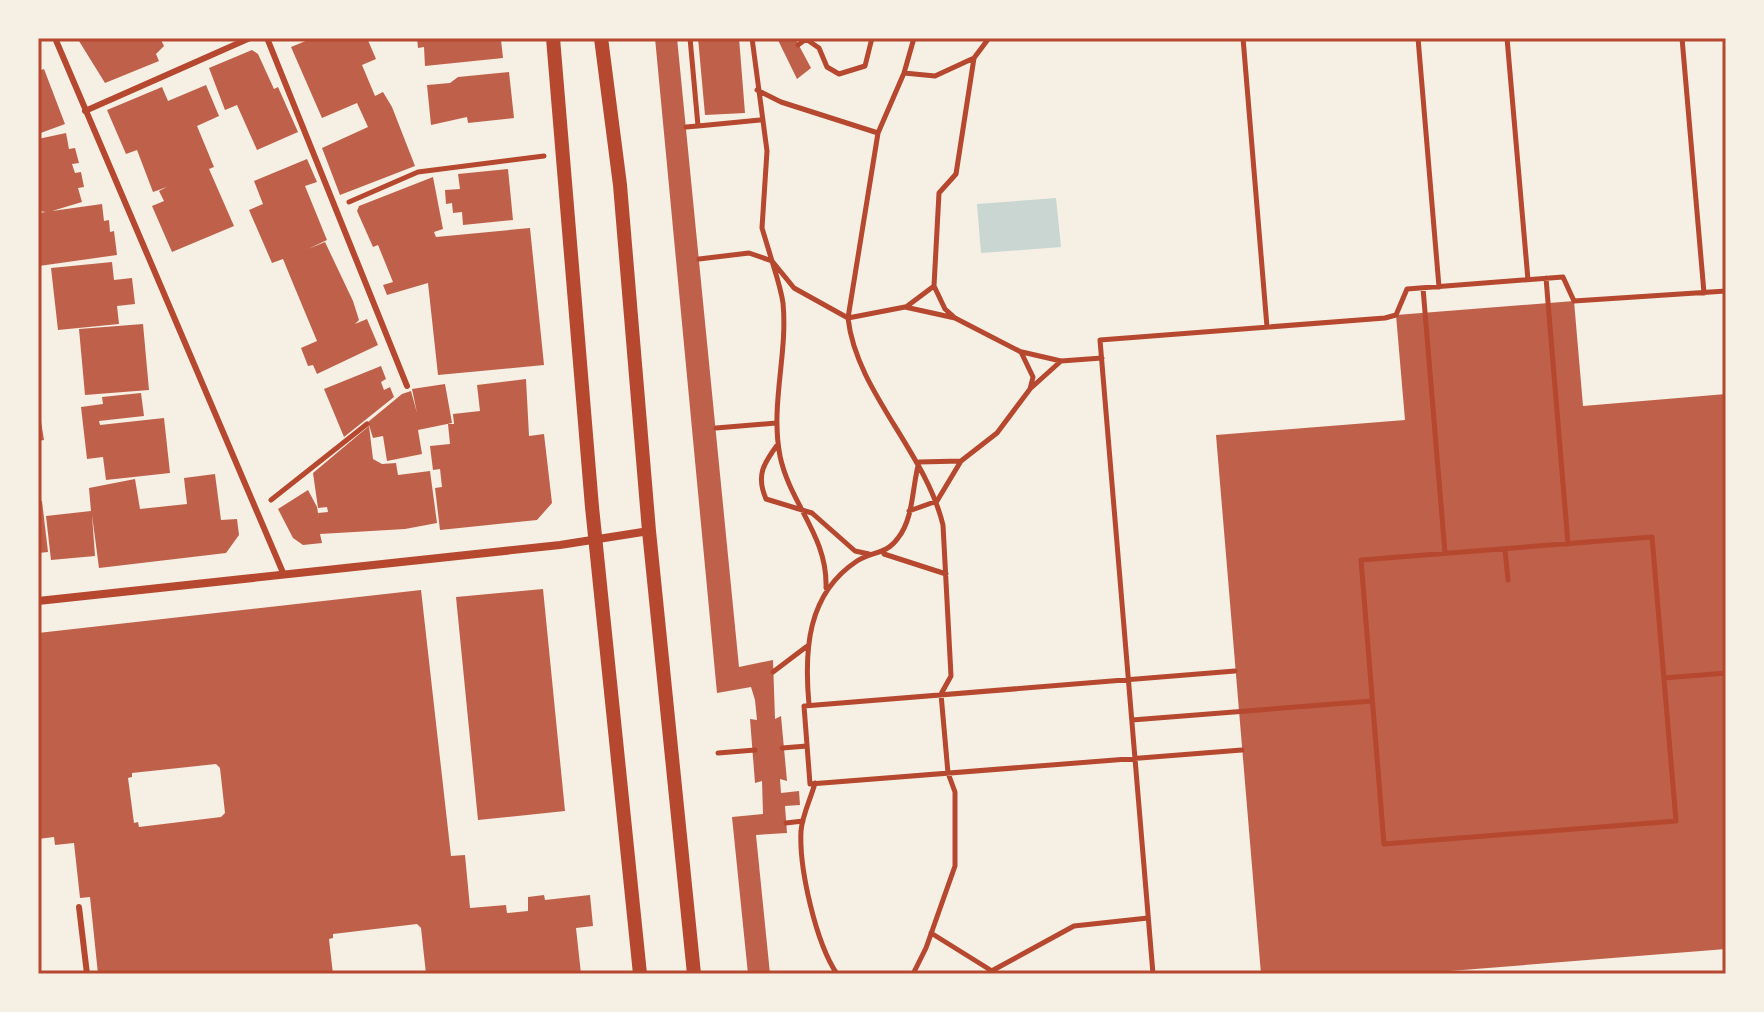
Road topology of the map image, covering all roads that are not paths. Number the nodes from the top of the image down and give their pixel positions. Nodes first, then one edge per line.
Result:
1 (55, 38) edge
2 (250, 38) edge
3 (267, 38) edge
4 (553, 38) edge
5 (601, 38) edge
6 (85, 111) junction
7 (407, 386) dead end
8 (649, 531) junction
9 (595, 538) junction
10 (284, 575) junction
11 (38, 601) edge
12 (79, 907) dead end
13 (87, 974) edge
14 (640, 974) edge
15 (694, 974) edge

1 - 6 lane
2 - 6 lane
3 - 7 lane
4 - 9 street
5 - 8 street
6 - 10 lane
8 - 9 street
8 - 15 street
9 - 10 street
9 - 14 street
10 - 11 street
12 - 13 lane

